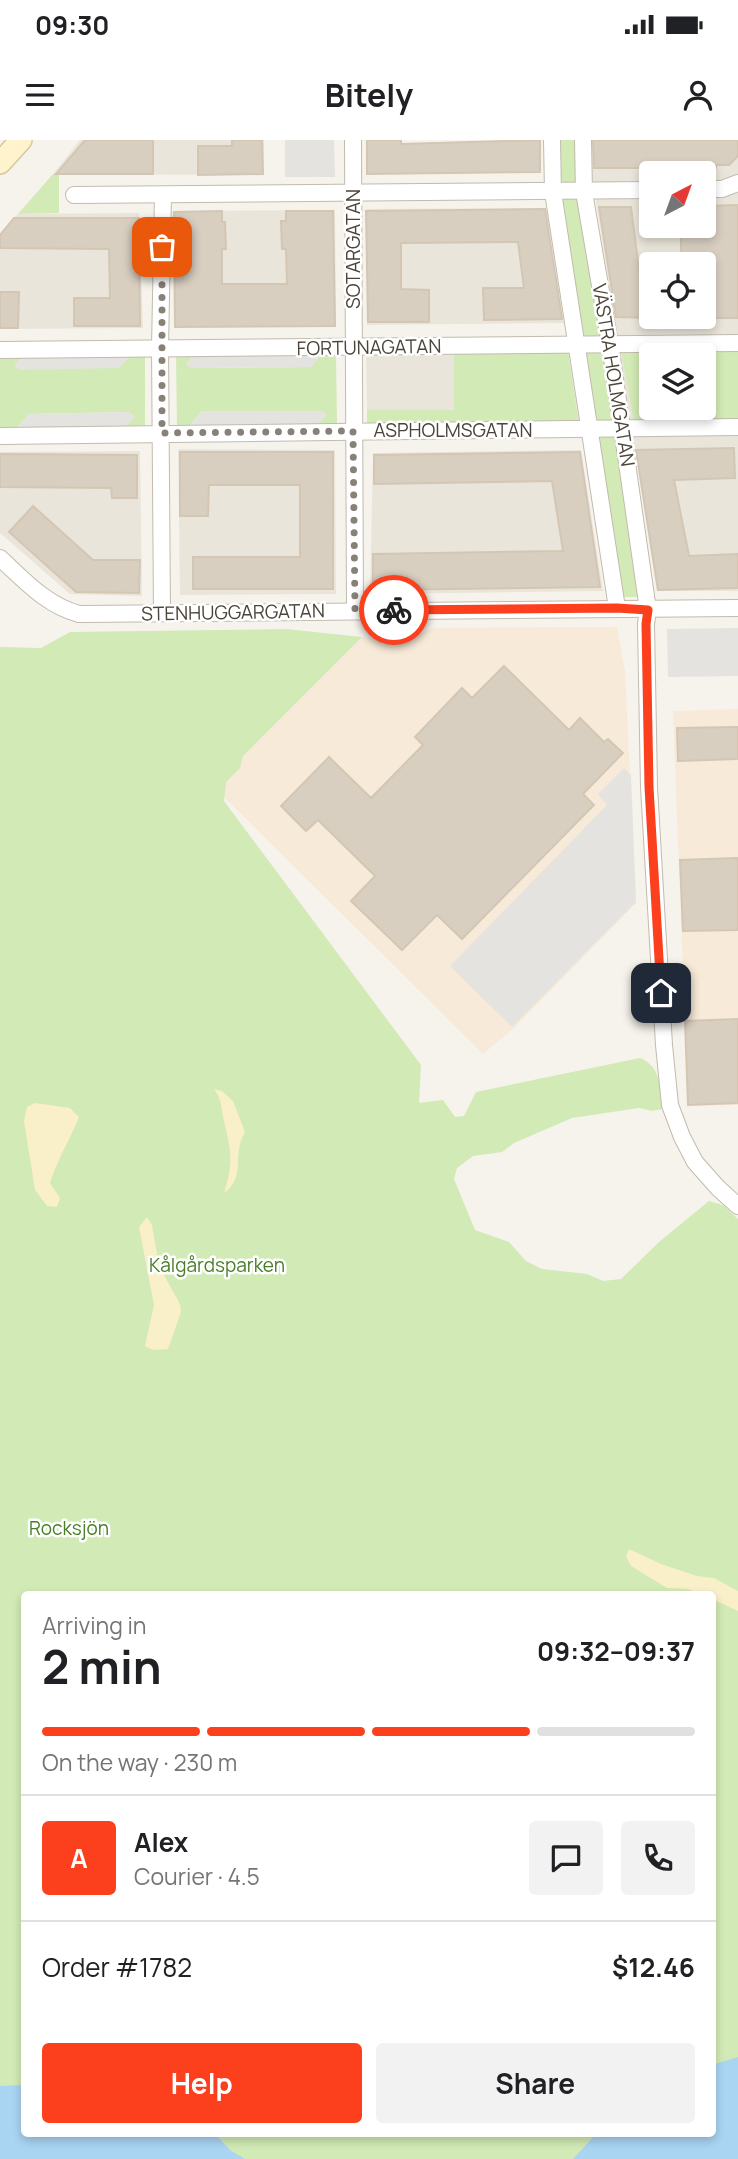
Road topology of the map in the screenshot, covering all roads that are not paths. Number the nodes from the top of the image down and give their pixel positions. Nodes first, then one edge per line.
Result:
1 (21, 140) edge
2 (354, 140) edge
3 (552, 140) edge
4 (583, 140) edge
5 (0, 163) edge
6 (738, 183) edge
7 (716, 189) edge
8 (639, 190) edge
9 (353, 191) junction
10 (553, 192) junction
11 (584, 192) junction
12 (74, 195) dead end
13 (163, 195) junction
14 (738, 343) edge
15 (576, 344) junction
16 (610, 344) junction
17 (353, 347) junction
18 (160, 348) junction
19 (0, 350) edge
20 (738, 427) edge
21 (590, 429) junction
22 (623, 429) junction
23 (353, 431) junction
24 (162, 433) junction
25 (0, 436) edge
26 (0, 558) edge
27 (617, 608) junction
28 (738, 608) edge
29 (355, 611) junction
30 (162, 613) junction
31 (647, 617) junction
32 (738, 1206) edge

1 - 5 main road
2 - 9 street, SOTARGATAN
3 - 10 street, VÄSTRA HOLMGATAN
4 - 11 street, VÄSTRA HOLMGATAN
6 - 7 street
8 - 11 street
9 - 10 street
9 - 13 street
9 - 17 street, SOTARGATAN
10 - 11 street
10 - 15 street, VÄSTRA HOLMGATAN
11 - 16 street, VÄSTRA HOLMGATAN
12 - 13 street
13 - 18 street
14 - 16 street, FORTUNAGATAN
15 - 16 street, FORTUNAGATAN
15 - 17 street, FORTUNAGATAN
15 - 21 street, VÄSTRA HOLMGATAN
16 - 22 street, VÄSTRA HOLMGATAN
17 - 18 street, FORTUNAGATAN
17 - 23 street, SOTARGATAN
18 - 19 street, FORTUNAGATAN
18 - 24 street
20 - 22 street, ASPHOLMSGATAN
21 - 22 street, ASPHOLMSGATAN
21 - 23 street, ASPHOLMSGATAN
21 - 27 street, VÄSTRA HOLMGATAN
22 - 31 street, VÄSTRA HOLMGATAN
23 - 24 street, ASPHOLMSGATAN
23 - 29 street, SOTARGATAN
24 - 25 street, ASPHOLMSGATAN
24 - 30 street
26 - 30 street, STENHUGGARGATAN
27 - 29 street, STENHUGGARGATAN
27 - 31 street, STENHUGGARGATAN
28 - 31 street, STENHUGGARGATAN
29 - 30 street, STENHUGGARGATAN
31 - 32 street, VÄSTRA HOLMGATAN

